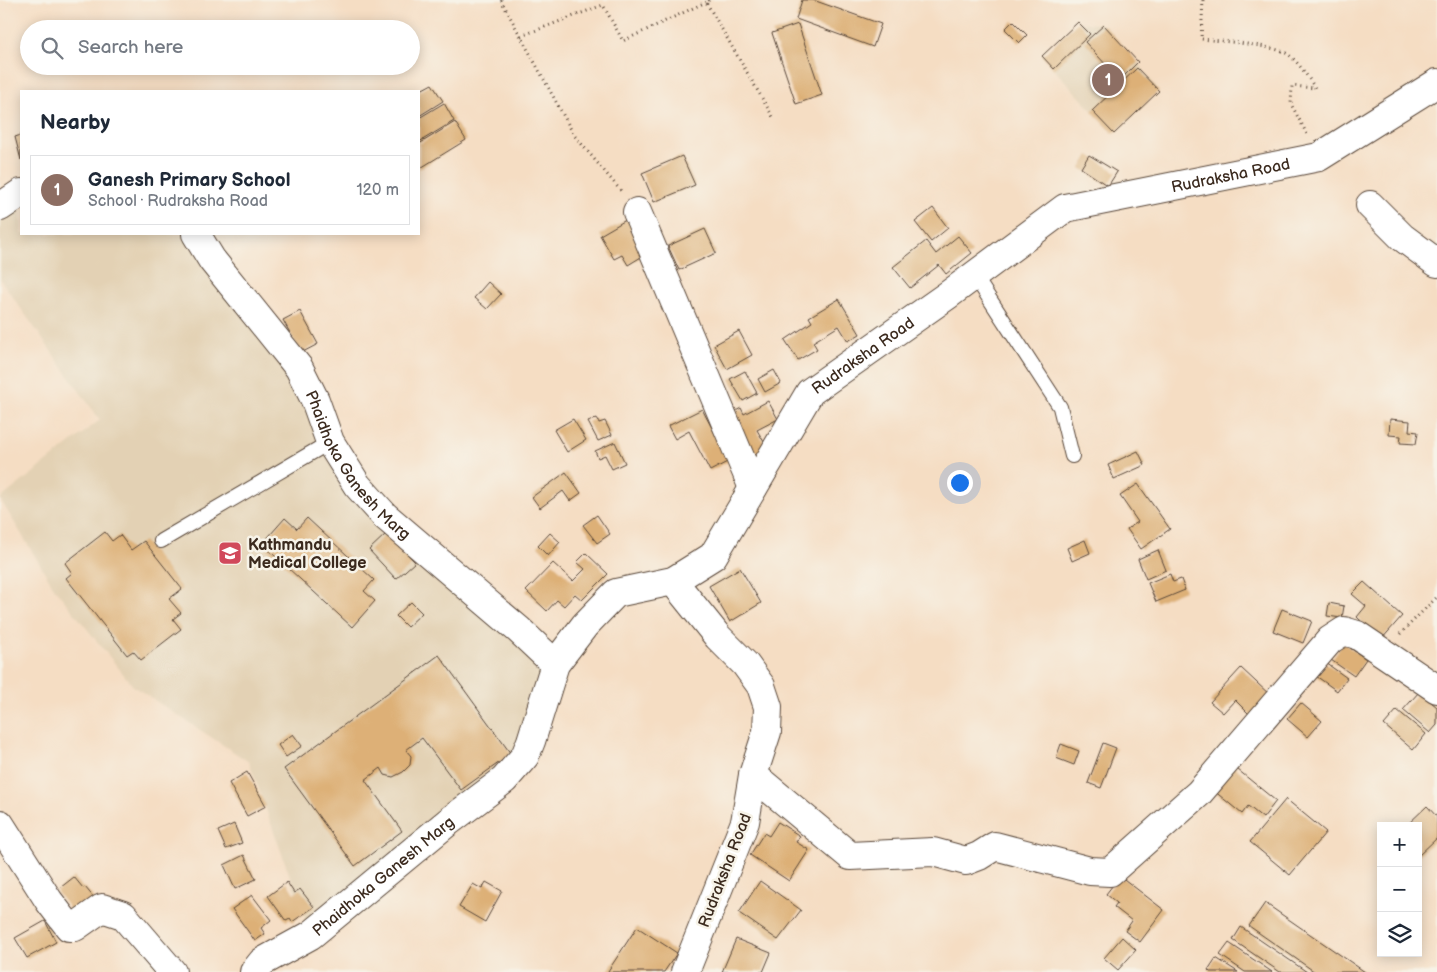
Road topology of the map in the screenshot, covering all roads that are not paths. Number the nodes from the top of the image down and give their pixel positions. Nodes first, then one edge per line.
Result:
1 (1437, 83) edge
2 (20, 194) edge
3 (1370, 206) dead end
4 (0, 207) edge
5 (637, 212) road end
6 (197, 235) edge
7 (1437, 263) edge
8 (974, 275) junction
9 (330, 442) junction
10 (1072, 456) dead end
11 (753, 488) junction
12 (161, 542) dead end
13 (674, 581) junction
14 (555, 664) junction
15 (1437, 689) edge
16 (753, 775) junction
17 (0, 824) edge
18 (172, 972) edge
19 (254, 972) edge
20 (685, 972) edge

1 - 8 street, Rudraksha Road
2 - 4 street
3 - 7 street
5 - 11 street
6 - 9 street, Phaidhoka Ganesh Marg
8 - 10 lane
8 - 11 street, Rudraksha Road
9 - 12 lane
9 - 14 street, Phaidhoka Ganesh Marg
11 - 13 street, Rudraksha Road
13 - 14 street, Phaidhoka Ganesh Marg
13 - 16 street, Rudraksha Road
14 - 19 street, Phaidhoka Ganesh Marg
15 - 16 street
16 - 20 street, Rudraksha Road
17 - 18 street

